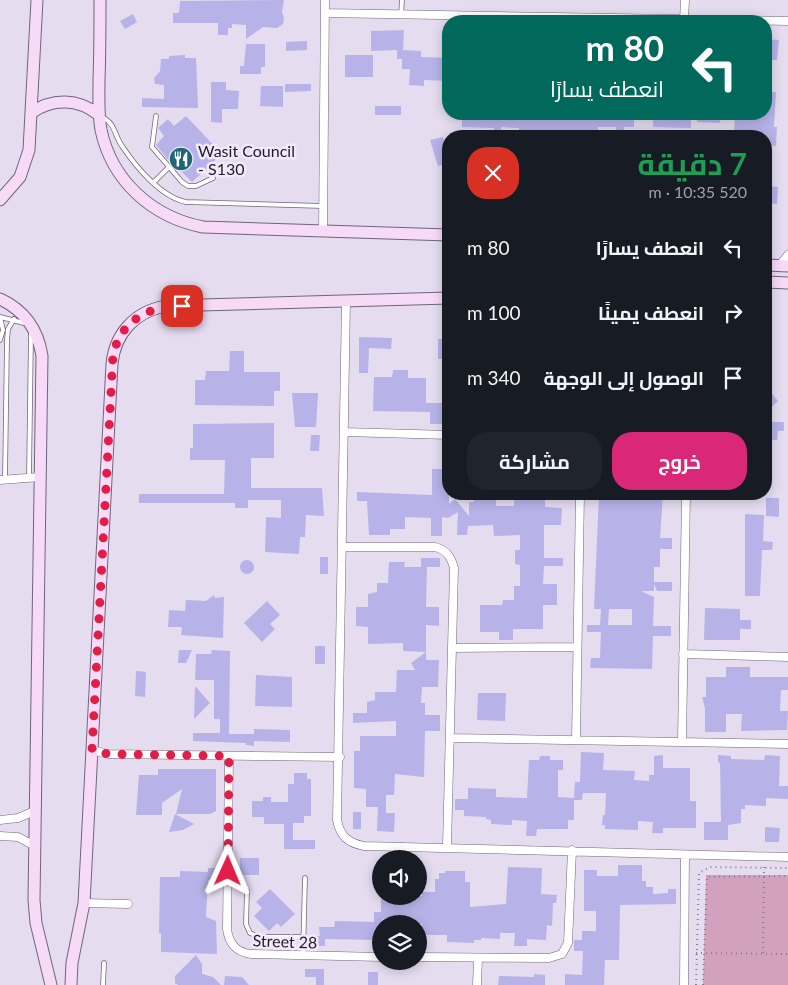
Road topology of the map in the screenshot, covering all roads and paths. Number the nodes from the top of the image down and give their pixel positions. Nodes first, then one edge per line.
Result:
1 (37, 0) edge
2 (100, 0) edge
3 (325, 0) edge
4 (402, 0) edge
5 (685, 0) edge
6 (325, 13) junction
7 (401, 15) junction
8 (684, 15) edge
9 (442, 16) edge
10 (772, 21) edge
11 (788, 21) edge
12 (31, 113) junction
13 (99, 116) junction
14 (156, 116) dead end
15 (168, 167) junction
16 (212, 178) dead end
17 (153, 183) junction
18 (0, 200) edge
19 (323, 206) junction
20 (323, 231) junction
21 (442, 235) edge
22 (788, 254) edge
23 (783, 266) edge
24 (772, 283) edge
25 (787, 284) edge
26 (442, 298) edge
27 (0, 299) edge
28 (346, 302) junction
29 (0, 317) edge
30 (14, 319) junction
31 (0, 340) edge
32 (7, 340) junction
33 (0, 362) edge
34 (6, 362) junction
35 (344, 432) junction
36 (442, 435) edge
37 (5, 457) junction
38 (0, 459) edge
39 (35, 477) junction
40 (3, 479) edge
41 (580, 500) edge
42 (686, 500) edge
43 (343, 547) junction
44 (576, 647) junction
45 (452, 648) junction
46 (683, 654) junction
47 (788, 657) edge
48 (450, 738) junction
49 (576, 740) junction
50 (682, 742) junction
51 (788, 744) edge
52 (92, 754) junction
53 (229, 756) junction
54 (340, 757) junction
55 (35, 811) junction
56 (0, 820) edge
57 (0, 836) edge
58 (35, 846) junction
59 (447, 847) junction
60 (572, 850) junction
61 (685, 855) junction
62 (764, 856) junction
63 (788, 857) edge
64 (764, 868) junction
65 (788, 868) edge
66 (764, 876) junction
67 (788, 876) edge
68 (305, 878) dead end
69 (247, 891) dead end
70 (84, 903) junction
71 (128, 904) dead end
72 (303, 937) junction
73 (703, 952) junction
74 (696, 953) junction
75 (762, 953) junction
76 (788, 954) edge
77 (303, 955) junction
78 (372, 957) edge
79 (427, 957) edge
80 (478, 958) junction
81 (104, 963) dead end
82 (51, 985) edge
83 (71, 985) edge
84 (103, 985) edge
85 (477, 985) edge
86 (684, 985) edge
87 (696, 985) edge
88 (703, 985) edge

1 - 12 main road
2 - 13 main road
3 - 6 street
4 - 7 lane
5 - 8 street
6 - 7 street
6 - 19 street
7 - 9 street
10 - 11 street
12 - 13 main road
12 - 18 main road
13 - 17 lane
13 - 20 main road
14 - 15 lane
15 - 16 lane
15 - 17 lane
17 - 19 lane
19 - 20 street
20 - 21 main road
22 - 23 street
24 - 25 main road
26 - 28 main road
27 - 39 main road
28 - 35 street
28 - 52 main road
29 - 30 lane
29 - 31 lane
30 - 32 lane
30 - 39 lane
31 - 32 lane
32 - 34 lane
33 - 34 lane
34 - 37 lane
35 - 36 street
35 - 43 street
37 - 38 lane
37 - 40 lane
39 - 40 street
39 - 55 main road
41 - 44 street
42 - 46 street
43 - 45 street
43 - 54 street
44 - 45 street
44 - 49 street
45 - 48 street
46 - 47 street
46 - 50 street
48 - 49 street
48 - 59 street
49 - 50 street
50 - 51 street
52 - 53 street
52 - 70 main road
53 - 54 street
53 - 77 street, Street 28
54 - 59 street
55 - 56 street
55 - 58 main road
57 - 58 street
58 - 82 main road
59 - 60 street
60 - 61 street
60 - 80 street
61 - 62 street
61 - 86 street
62 - 63 street
62 - 64 path
64 - 65 path
64 - 66 path
64 - 74 path
66 - 67 path
66 - 73 path
66 - 75 path
68 - 72 lane
69 - 72 lane
70 - 71 street
70 - 83 main road
72 - 77 lane
73 - 74 path
73 - 75 path
73 - 88 path
74 - 87 path
75 - 76 path
77 - 78 street, Street 28
79 - 80 street
80 - 85 street
81 - 84 lane

